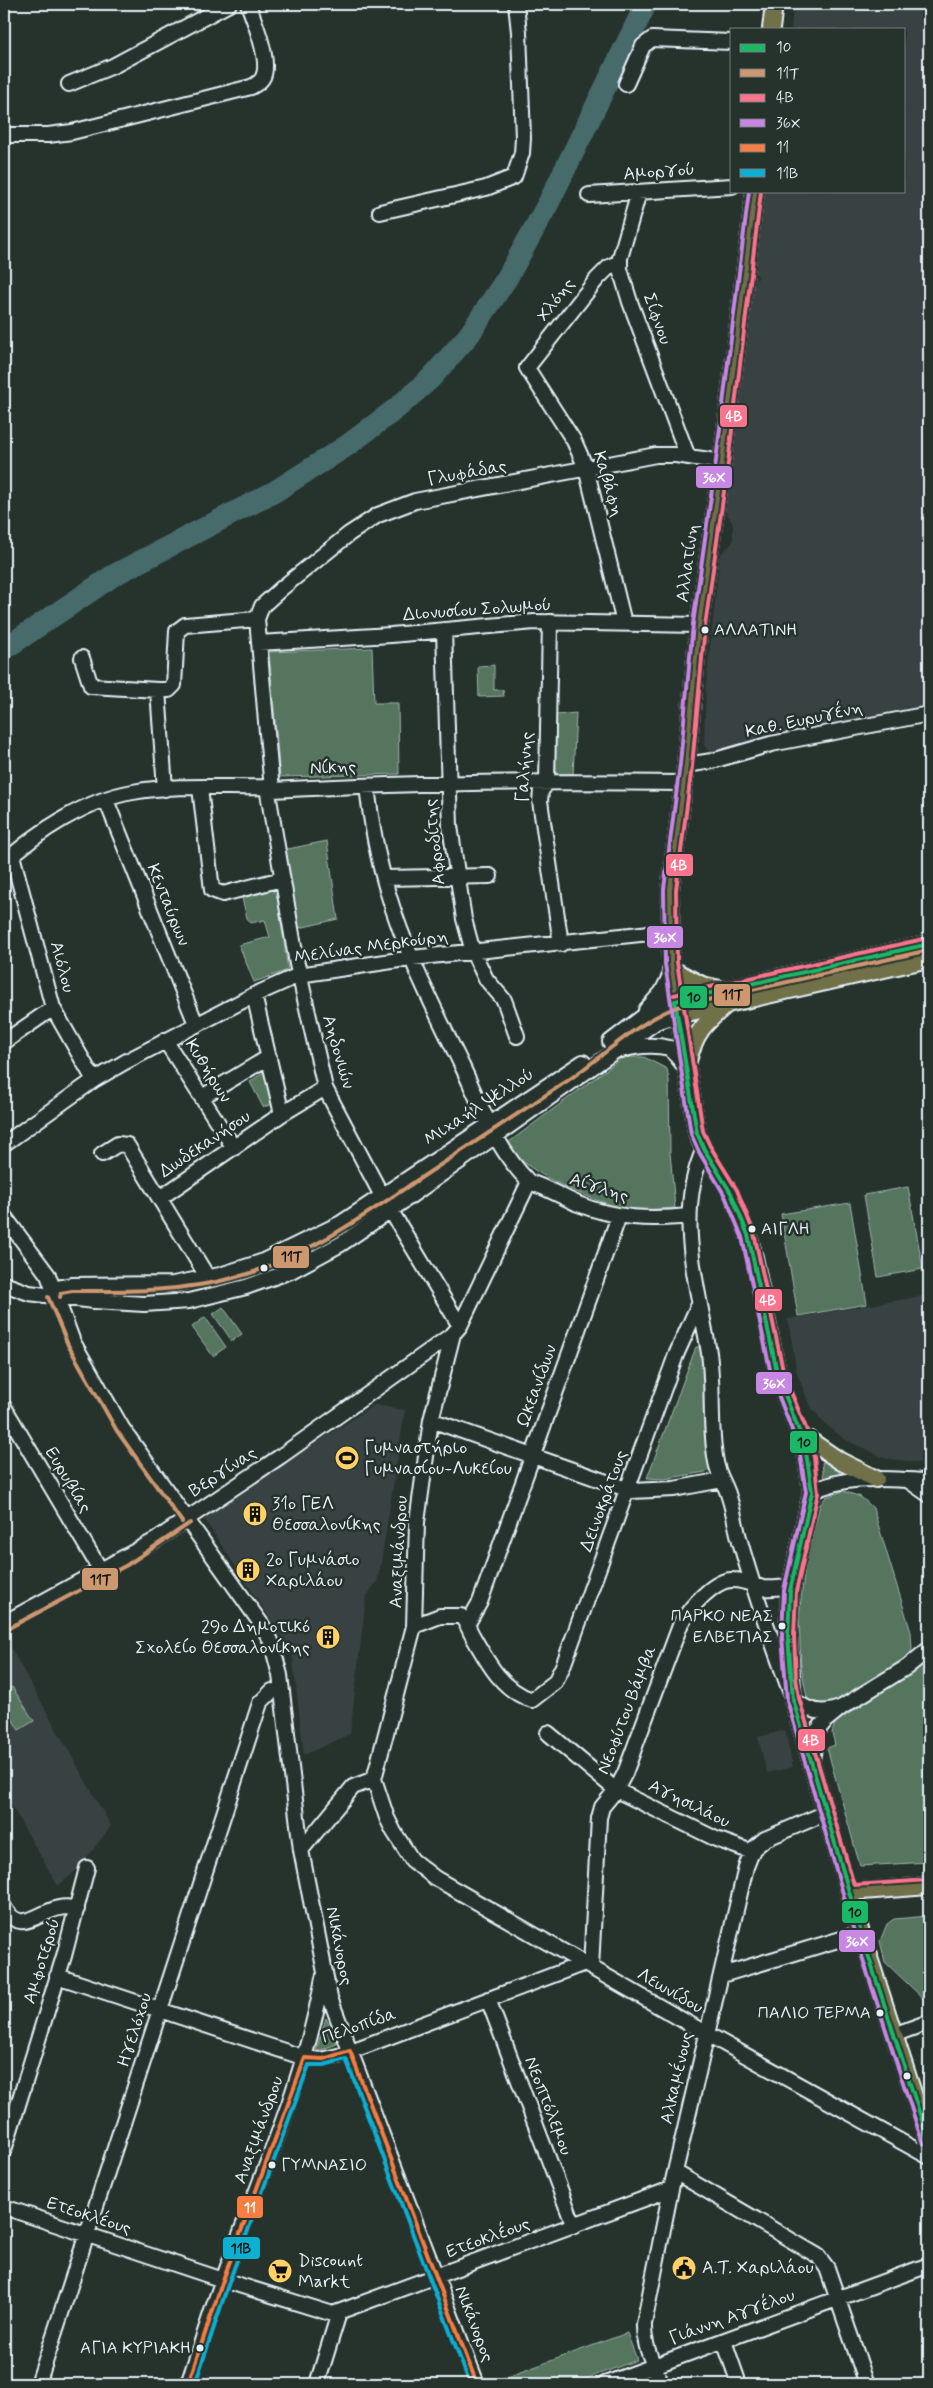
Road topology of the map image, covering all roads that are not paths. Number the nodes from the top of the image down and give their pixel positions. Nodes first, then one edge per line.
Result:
1 (229, 4) edge
2 (248, 4) edge
3 (516, 4) edge
4 (774, 4) edge
5 (771, 28) edge
6 (730, 42) edge
7 (69, 84) dead end
8 (626, 84) dead end
9 (4, 135) edge
10 (730, 186) edge
11 (639, 192) junction
12 (755, 192) edge
13 (589, 196) dead end
14 (380, 212) dead end
15 (619, 262) junction
16 (527, 368) joint
17 (688, 457) junction
18 (722, 462) junction
19 (586, 468) junction
20 (257, 619) junction
21 (550, 622) junction
22 (624, 623) junction
23 (699, 624) junction
24 (444, 630) junction
25 (259, 643) junction
26 (82, 658) dead end
27 (158, 690) junction
28 (929, 714) edge
29 (686, 765) junction
30 (547, 783) junction
31 (684, 783) junction
32 (448, 785) junction
33 (367, 786) junction
34 (200, 788) junction
35 (165, 789) junction
36 (269, 789) junction
37 (106, 800) junction
38 (8, 859) edge
39 (456, 876) junction
40 (490, 876) dead end
41 (384, 878) junction
42 (282, 879) junction
43 (669, 931) junction
44 (561, 944) junction
45 (929, 944) edge
46 (473, 952) junction
47 (412, 958) junction
48 (929, 959) edge
49 (672, 971) junction
50 (299, 975) junction
51 (254, 995) junction
52 (727, 996) junction
53 (53, 1008) junction
54 (676, 1008) junction
55 (640, 1020) junction
56 (196, 1024) junction
57 (517, 1036) dead end
58 (166, 1040) junction
59 (4, 1042) edge
60 (609, 1054) junction
61 (269, 1057) junction
62 (686, 1068) junction
63 (94, 1080) junction
64 (325, 1088) junction
65 (202, 1096) junction
66 (282, 1114) junction
67 (489, 1124) junction
68 (495, 1138) junction
69 (4, 1144) edge
70 (234, 1148) junction
71 (704, 1149) junction
72 (102, 1154) dead end
73 (529, 1182) junction
74 (382, 1196) junction
75 (160, 1198) junction
76 (391, 1210) junction
77 (4, 1216) edge
78 (619, 1216) junction
79 (689, 1216) junction
80 (208, 1278) junction
81 (4, 1284) edge
82 (54, 1295) junction
83 (698, 1306) junction
84 (457, 1330) junction
85 (4, 1407) edge
86 (431, 1420) junction
87 (802, 1435) junction
88 (532, 1456) junction
89 (876, 1479) junction
90 (722, 1480) junction
91 (908, 1480) junction
92 (929, 1481) edge
93 (628, 1490) junction
94 (812, 1492) junction
95 (929, 1496) edge
96 (187, 1518) junction
97 (101, 1571) junction
98 (753, 1584) junction
99 (791, 1587) junction
100 (4, 1623) edge
101 (468, 1623) junction
102 (414, 1626) junction
103 (929, 1649) edge
104 (272, 1690) dead end
105 (793, 1699) junction
106 (842, 1707) junction
107 (548, 1733) dead end
108 (812, 1766) junction
109 (374, 1779) junction
110 (614, 1792) junction
111 (826, 1813) junction
112 (301, 1850) junction
113 (752, 1852) junction
114 (88, 1868) dead end
115 (929, 1886) edge
116 (849, 1892) junction
117 (4, 1907) edge
118 (77, 1909) junction
119 (861, 1932) junction
120 (588, 1965) junction
121 (325, 1970) junction
122 (722, 1975) junction
123 (58, 1976) junction
124 (488, 1999) junction
125 (161, 2011) junction
126 (929, 2022) edge
127 (707, 2034) junction
128 (893, 2035) junction
129 (350, 2051) junction
130 (304, 2058) junction
131 (929, 2142) edge
132 (4, 2150) edge
133 (929, 2157) edge
134 (675, 2172) junction
135 (671, 2189) junction
136 (4, 2207) edge
137 (574, 2226) junction
138 (88, 2235) junction
139 (929, 2265) edge
140 (436, 2277) junction
141 (223, 2280) junction
142 (838, 2298) junction
143 (339, 2314) junction
144 (724, 2341) junction
145 (655, 2366) junction
146 (38, 2384) edge
147 (188, 2384) edge
148 (317, 2384) edge
149 (477, 2384) edge
150 (605, 2384) edge
151 (661, 2384) edge
152 (739, 2384) edge
153 (867, 2384) edge

1 - 7 street
2 - 9 street
3 - 14 street
4 - 5 main road
6 - 8 street
10 - 11 street, Αμοργού
11 - 13 street, Αμοργού
11 - 15 street
12 - 18 main road, Αλλατίνη
15 - 16 street, Χλόης
15 - 17 street, Σίφνου
16 - 19 street, Καβάφη
17 - 18 street, Γλυφάδας
17 - 19 street, Γλυφάδας
18 - 23 main road, Αλλατίνη
19 - 20 street, Γλυφάδας
19 - 22 street, Καβάφη
20 - 25 street, Αηδονιών
20 - 27 street
21 - 22 street, Διονυσίου Σολωμού
21 - 24 street, Διονυσίου Σολωμού
21 - 30 street, Γαλήνης
22 - 23 street, Διονυσίου Σολωμού
23 - 29 main road, Αλλατίνη
24 - 25 street, Διονυσίου Σολωμού
24 - 32 street, Αφροδίτης
25 - 36 street, Αηδονιών
26 - 27 street
27 - 35 street
28 - 29 street, Καθ. Ευρυγένη
29 - 31 main road, Αλλατίνη
30 - 31 street, Νίκης
30 - 32 street, Νίκης
30 - 44 street, Γαλήνης
31 - 43 main road, Αλλατίνη
32 - 33 street, Νίκης
32 - 39 street, Αφροδίτης
33 - 36 street, Νίκης
33 - 41 street
34 - 35 street, Νίκης
34 - 36 street, Νίκης
34 - 42 street
35 - 37 street, Νίκης
36 - 42 street, Αηδονιών
37 - 38 street, Νίκης
37 - 56 street, Κενταύρων
38 - 53 street, Αιόλου
39 - 40 street
39 - 41 street
39 - 46 street, Αφροδίτης
41 - 47 street
42 - 50 street, Αηδονιών
43 - 44 street, Μελίνας Μερκούρη
43 - 49 main road, Αλλατίνη
44 - 46 street, Μελίνας Μερκούρη
45 - 52 main road, Μιχαήλ Ψελλού
46 - 47 street, Μελίνας Μερκούρη
46 - 57 street, Αφροδίτης
47 - 50 street, Μελίνας Μερκούρη
47 - 67 street
48 - 52 main road, Μιχαήλ Ψελλού
49 - 52 main road
49 - 54 main road, Αλλατίνη
49 - 55 street
50 - 51 street, Μελίνας Μερκούρη
50 - 64 street, Αηδονιών
51 - 56 street, Μελίνας Μερκούρη
51 - 61 street
52 - 54 main road, Μιχαήλ Ψελλού
52 - 62 main road
53 - 59 street
53 - 63 street, Αιόλου
54 - 55 street, Μιχαήλ Ψελλού
54 - 60 street, Μιχαήλ Ψελλού
54 - 62 main road, Αλλατίνη
55 - 67 street, Μιχαήλ Ψελλού
56 - 58 street, Μελίνας Μερκούρη
58 - 63 street, Μελίνας Μερκούρη
58 - 65 street, Κυθήρων
60 - 62 street
60 - 68 street, Μιχαήλ Ψελλού
61 - 65 street
61 - 66 street
62 - 71 main road, Αλλατίνη
63 - 69 street, Μελίνας Μερκούρη
64 - 66 street, Δωδεκανήσου
64 - 74 street, Αηδονιών
65 - 70 street, Κυθήρων
66 - 70 street, Δωδεκανήσου
67 - 68 street
67 - 74 street, Μιχαήλ Ψελλού
68 - 73 street
68 - 76 street, Μιχαήλ Ψελλού
70 - 75 street, Δωδεκανήσου
71 - 79 street
71 - 87 main road, Αλλατίνη
72 - 75 street
73 - 78 street, Αίγλης
73 - 84 street, Αναξιμάνδρου
74 - 76 street, Αηδονιών
74 - 80 street, Μιχαήλ Ψελλού
75 - 80 street, Δωδεκανήσου
76 - 82 street, Μιχαήλ Ψελλού
76 - 84 street, Αηδονιών
77 - 82 street, Νικάνορος
78 - 79 street, Αίγλης
78 - 88 street, Ωκεανίδων
79 - 83 street
80 - 82 street, Μιχαήλ Ψελλού
81 - 82 street, Μιχαήλ Ψελλού
82 - 96 street, Νικάνορος
83 - 90 street
83 - 93 street, Δεινοκράτους
84 - 86 street, Αναξιμάνδρου
84 - 96 street, Βεργίνας
85 - 97 street, Ευρυβίας
86 - 88 street
86 - 102 street, Αναξιμάνδρου
87 - 89 main road
87 - 94 main road, Αλλατίνη
88 - 93 street
88 - 101 street, Ωκεανίδων
89 - 91 street
89 - 94 street
90 - 93 street
90 - 98 street
91 - 92 street
91 - 95 street
93 - 101 street, Δεινοκράτους
94 - 99 main road, Αλλατίνη
96 - 97 street, Βεργίνας
96 - 112 street, Νικάνορος
97 - 100 street, Βεργίνας
98 - 99 street, Νεοφύτου Βάμβα
98 - 105 street
98 - 110 street, Νεοφύτου Βάμβα
99 - 105 main road, Αλλατίνη
101 - 102 street
102 - 109 street, Αναξιμάνδρου
103 - 106 street
104 - 125 street, Ηγελόχου
105 - 106 street
105 - 108 main road, Αλλατίνη
106 - 108 street
107 - 110 street, Αγησιλάου
108 - 111 main road, Αλλατίνη
109 - 112 street
109 - 120 street, Λεωνίδου
110 - 113 street, Αγησιλάου
110 - 120 street, Νεοφύτου Βάμβα
111 - 113 street
111 - 116 main road, Αλλατίνη
112 - 121 street, Νικάνορος
113 - 122 street, Αλκαμένους
114 - 118 street, Αμφοτερού
115 - 116 main road
116 - 119 main road, Αλλατίνη
117 - 118 street
118 - 123 street, Αμφοτερού
119 - 122 street
119 - 128 main road, Αλλατίνη
120 - 124 street, Πελοπίδα
120 - 127 street, Λεωνίδου
121 - 129 street, Νικάνορος
121 - 130 street, Αναξιμάνδρου
122 - 127 street, Αλκαμένους
123 - 125 street, Πελοπίδα
123 - 132 street, Αμφοτερού
124 - 129 street, Πελοπίδα
124 - 137 street, Νεοπτόλεμου
125 - 130 street, Πελοπίδα
125 - 138 street, Ηγελόχου
126 - 128 street
127 - 133 street, Λεωνίδου
127 - 134 street, Αλκαμένους
128 - 131 main road, Αλλατίνη
129 - 130 street, Πελοπίδα
129 - 140 street, Νικάνορος
130 - 141 street, Αναξιμάνδρου
134 - 135 street, Αλκαμένους
134 - 142 street
135 - 137 street, Ετεοκλέους
135 - 145 street, Αλκαμένους
136 - 138 street, Ετεοκλέους
137 - 140 street, Ετεοκλέους
138 - 141 street, Ετεοκλέους
138 - 146 street, Ηγελόχου
139 - 142 street, Γιάννη Αγγέλου
140 - 143 street, Ετεοκλέους
140 - 149 street, Νικάνορος
141 - 143 street, Ετεοκλέους
141 - 147 street, Αναξιμάνδρου
142 - 144 street, Γιάννη Αγγέλου
142 - 153 street
143 - 148 street
144 - 145 street, Γιάννη Αγγέλου
144 - 152 street
145 - 150 street, Γιάννη Αγγέλου
145 - 151 street, Αλκαμένους

